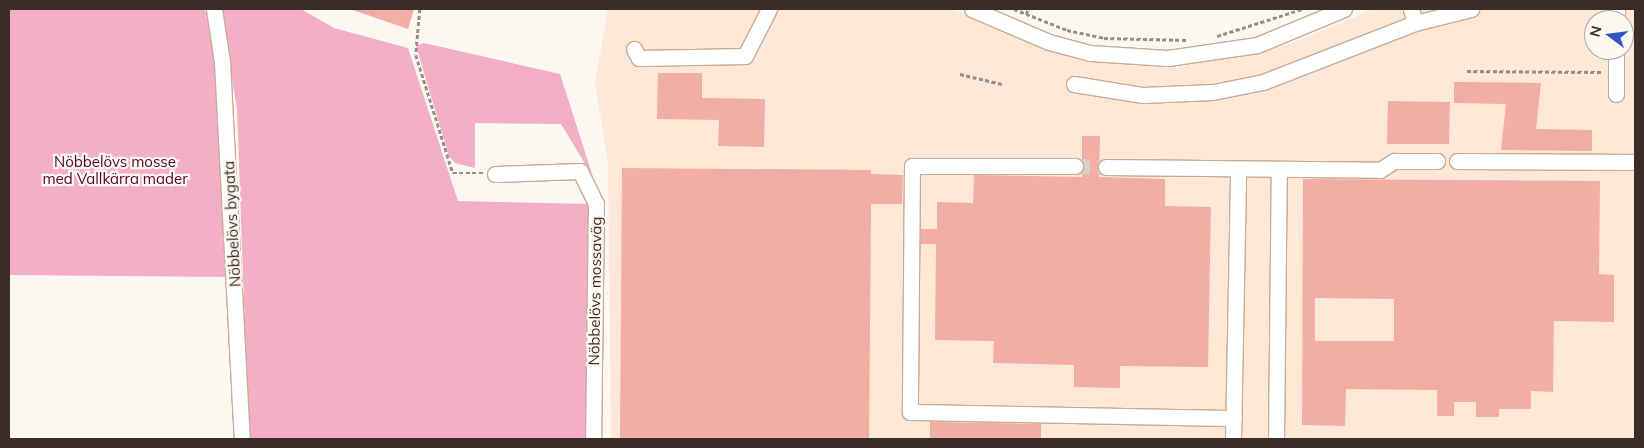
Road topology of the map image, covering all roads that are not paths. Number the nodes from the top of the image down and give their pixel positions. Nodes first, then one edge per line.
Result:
1 (214, 9) edge
2 (769, 9) edge
3 (972, 9) edge
4 (1344, 9) edge
5 (1470, 9) edge
6 (1413, 16) edge
7 (634, 49) dead end
8 (1616, 60) edge
9 (1074, 84) dead end
10 (1616, 94) dead end
11 (1457, 160) dead end
12 (1437, 161) dead end
13 (1635, 162) edge
14 (1075, 166) tunnel mouth
15 (1106, 167) tunnel mouth
16 (1238, 170) junction
17 (1279, 172) junction
18 (495, 174) road end
19 (1234, 418) junction
20 (242, 439) edge
21 (593, 439) edge
22 (1233, 439) edge
23 (1276, 439) edge

1 - 20 street, Nöbbelövs bygata
2 - 7 street
3 - 4 street
5 - 6 street
6 - 9 street
8 - 10 street
11 - 13 street
12 - 17 street
14 - 19 street
15 - 16 street
16 - 17 street
16 - 19 street
17 - 23 street
18 - 21 street, Nöbbelövs mossaväg
19 - 22 street

